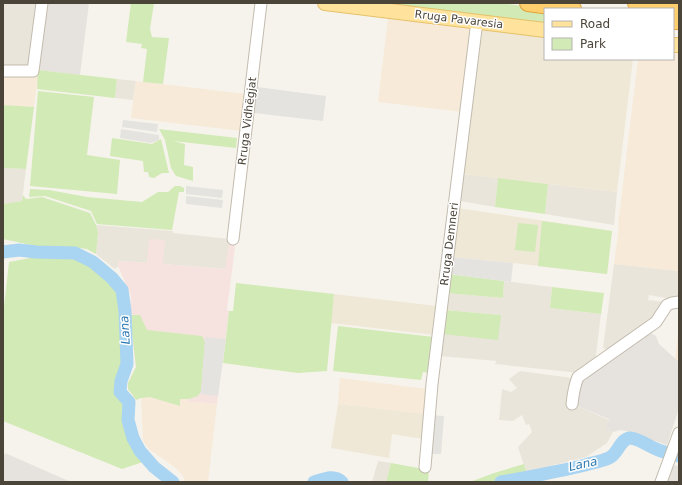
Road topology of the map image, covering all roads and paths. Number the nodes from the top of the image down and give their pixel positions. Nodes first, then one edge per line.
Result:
1 (42, 3) edge
2 (261, 3) edge
3 (325, 3) edge
4 (528, 3) edge
5 (636, 3) edge
6 (565, 8) edge
7 (679, 8) edge
8 (477, 21) junction
9 (544, 30) edge
10 (3, 71) edge
11 (233, 239) dead end
12 (679, 302) edge
13 (572, 404) dead end
14 (679, 433) edge
15 (425, 467) dead end
16 (661, 482) edge

1 - 10 street
2 - 11 street, Rruga Vidhëgjat
3 - 8 main road, Rruga Pavaresia
4 - 6 highway
5 - 7 highway
8 - 9 main road, Rruga Pavaresia
8 - 15 street, Rruga Demneri
12 - 13 street
14 - 16 street

